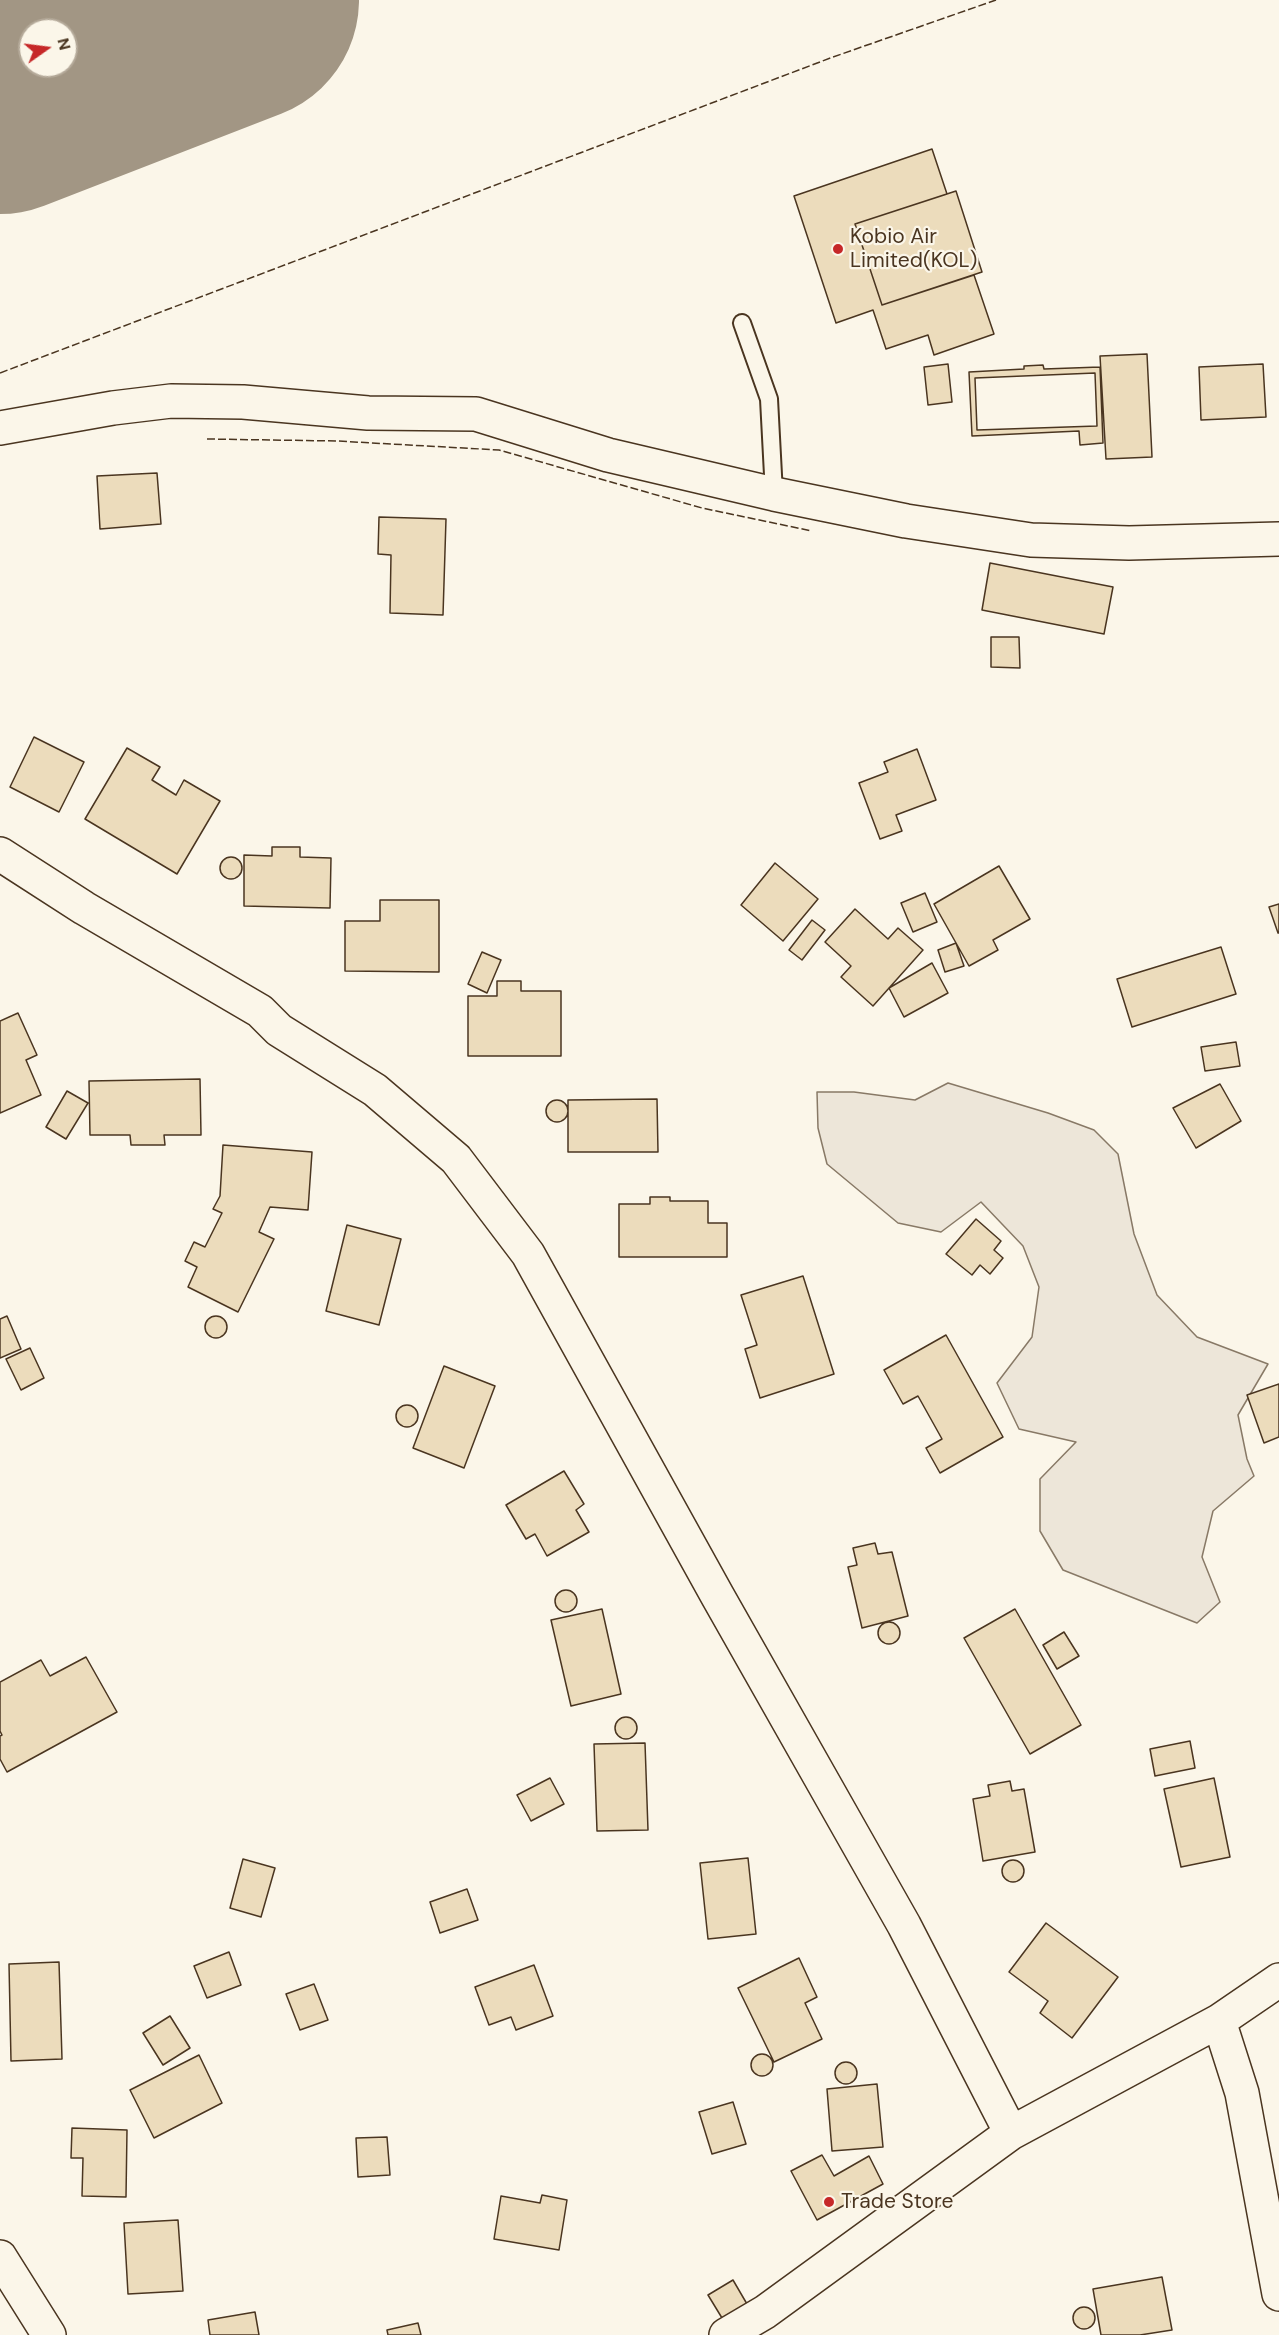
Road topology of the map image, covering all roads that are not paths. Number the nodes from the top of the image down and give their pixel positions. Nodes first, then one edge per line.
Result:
1 (742, 323) dead end
2 (0, 428) edge
3 (774, 495) junction
4 (1279, 538) edge
5 (0, 854) edge
6 (1279, 1980) edge
7 (1219, 2021) junction
8 (1011, 2133) junction
9 (0, 2257) edge
10 (1279, 2294) edge
11 (49, 2335) edge
12 (726, 2335) edge

1 - 3 lane
2 - 3 street
3 - 4 street
5 - 8 street
6 - 7 street
7 - 8 street
7 - 10 street
8 - 12 street
9 - 11 street

